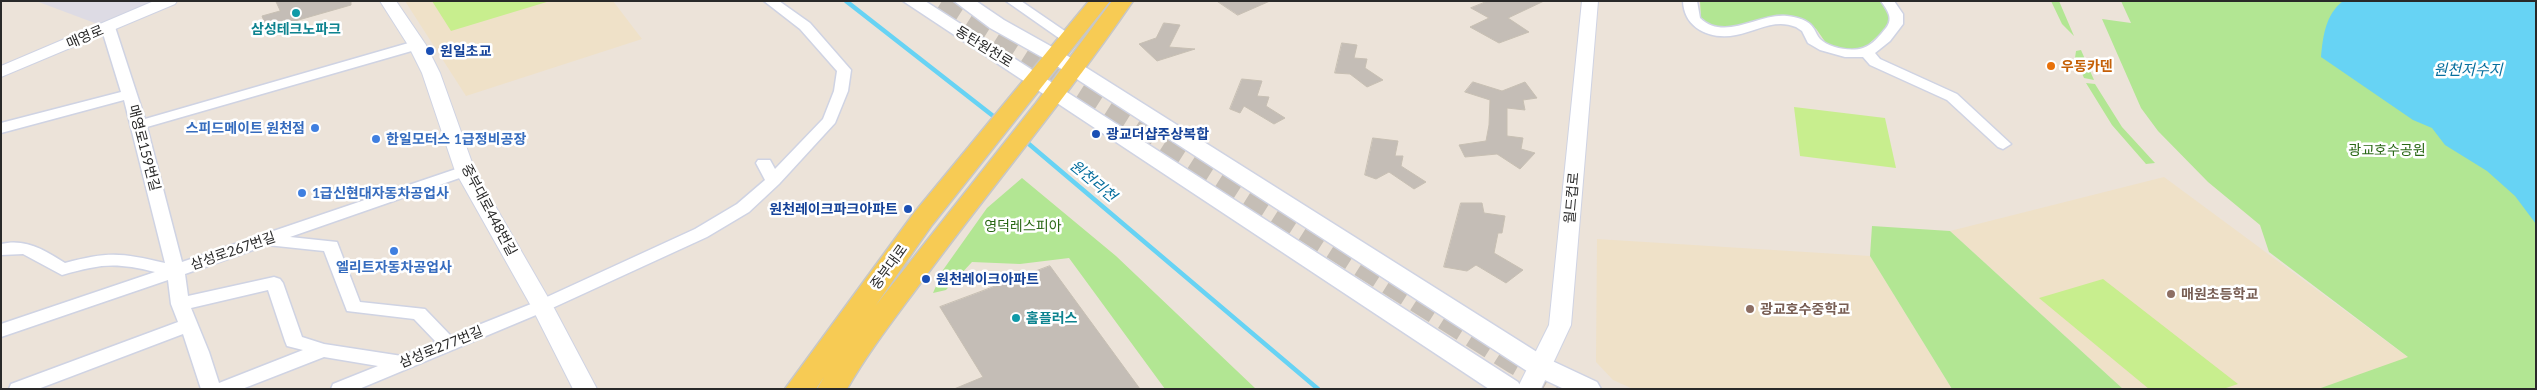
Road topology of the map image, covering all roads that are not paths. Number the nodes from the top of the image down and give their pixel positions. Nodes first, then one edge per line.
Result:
1 (169, 1) edge
2 (388, 1) edge
3 (770, 1) edge
4 (912, 1) edge
5 (963, 1) edge
6 (1012, 1) edge
7 (1100, 1) edge
8 (1122, 1) edge
9 (1590, 1) edge
10 (1690, 1) edge
11 (1886, 1) edge
12 (108, 27) junction
13 (1071, 40) junction
14 (417, 45) junction
15 (1866, 52) junction
16 (1065, 62) junction
17 (1, 72) edge
18 (129, 94) junction
19 (1040, 94) junction
20 (139, 125) junction
21 (1, 128) edge
22 (2003, 144) dead end
23 (990, 155) junction
24 (764, 164) dead end
25 (465, 171) junction
26 (774, 181) junction
27 (264, 240) junction
28 (1, 250) edge
29 (176, 271) junction
30 (180, 304) junction
31 (542, 306) junction
32 (188, 325) junction
33 (1, 331) edge
34 (448, 344) junction
35 (323, 350) junction
36 (403, 363) junction
37 (1539, 366) junction
38 (18, 389) edge
39 (211, 389) edge
40 (222, 389) edge
41 (340, 389) edge
42 (585, 389) edge
43 (800, 389) edge
44 (832, 389) edge
45 (1509, 389) edge
46 (1529, 389) edge
47 (1588, 389) edge

1 - 12 street, 매영로
2 - 14 street, 중부대로448번길
3 - 26 street, 삼성로277번길
4 - 19 main road, 동탄원천로
5 - 16 main road, 동탄원천로
6 - 13 street
7 - 13 main road
8 - 16 main road
9 - 37 street, 월드컵로
10 - 15 street
11 - 15 street
12 - 17 street, 매영로
12 - 18 street, 매영로159번길
13 - 16 main road
14 - 20 street
14 - 25 street, 중부대로448번길
15 - 22 street
16 - 19 main road
16 - 37 main road, 동탄원천로
18 - 20 street, 매영로159번길
18 - 21 street
19 - 23 main road
19 - 45 main road, 동탄원천로
20 - 29 street, 매영로159번길
23 - 43 main road, 중부대로
23 - 44 main road, 중부대로
24 - 26 street
25 - 27 street, 삼성로267번길
25 - 31 street, 중부대로448번길
26 - 31 street, 삼성로277번길
27 - 29 street, 삼성로267번길
27 - 34 street
28 - 29 street
29 - 30 street, 매영로159번길
29 - 33 street, 삼성로267번길
30 - 32 street, 매영로159번길
30 - 35 street
31 - 34 street, 삼성로277번길
31 - 42 street, 중부대로448번길
32 - 38 street
32 - 39 street, 매영로159번길
34 - 36 street, 삼성로277번길
35 - 36 street
35 - 40 street
36 - 41 street, 삼성로277번길
37 - 46 street, 월드컵로
37 - 47 main road, 동탄원천로

